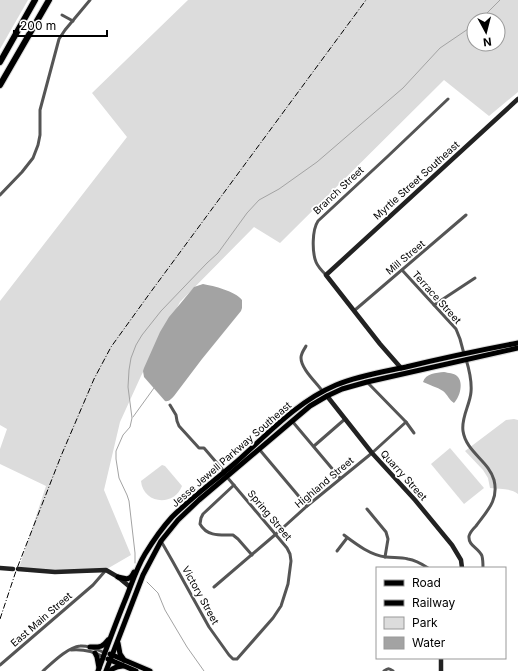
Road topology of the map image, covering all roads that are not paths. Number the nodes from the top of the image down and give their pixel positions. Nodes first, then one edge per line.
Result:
1 (35, 0) edge
2 (49, 0) edge
3 (90, 0) edge
4 (62, 15) dead end
5 (73, 21) junction
6 (0, 62) edge
7 (0, 85) edge
8 (448, 99) dead end
9 (518, 99) edge
10 (0, 195) edge
11 (466, 215) dead end
12 (402, 270) junction
13 (326, 275) junction
14 (475, 278) dead end
15 (434, 305) junction
16 (355, 310) junction
17 (518, 343) edge
18 (306, 346) dead end
19 (518, 348) edge
20 (464, 354) junction
21 (466, 360) junction
22 (401, 368) junction
23 (367, 382) junction
24 (325, 394) junction
25 (170, 405) dead end
26 (345, 419) junction
27 (292, 421) junction
28 (406, 422) junction
29 (414, 433) dead end
30 (314, 446) junction
31 (259, 449) junction
32 (372, 453) junction
33 (226, 475) junction
34 (340, 478) junction
35 (234, 485) junction
36 (307, 506) junction
37 (367, 509) dead end
38 (276, 534) junction
39 (161, 541) junction
40 (337, 551) dead end
41 (252, 555) junction
42 (385, 557) junction
43 (140, 564) junction
44 (426, 567) edge
45 (462, 567) edge
46 (483, 567) edge
47 (0, 568) edge
48 (106, 570) junction
49 (118, 577) junction
50 (130, 587) junction
51 (214, 587) dead end
52 (111, 636) junction
53 (118, 640) junction
54 (90, 647) junction
55 (69, 651) junction
56 (95, 653) junction
57 (105, 655) junction
58 (229, 656) joint
59 (111, 657) junction
60 (441, 659) edge
61 (124, 663) junction
62 (0, 665) edge
63 (98, 670) edge
64 (43, 671) edge
65 (106, 671) edge
66 (110, 671) edge
67 (136, 671) edge
68 (150, 671) edge
69 (384, 671) edge
70 (393, 671) edge
71 (441, 671) edge

1 - 6 highway
2 - 7 highway
3 - 5 street
4 - 5 street
5 - 10 street
8 - 13 street, Branch Street
9 - 13 street, Myrtle Street Southeast
11 - 12 street, Mill Street
12 - 15 street, Terrace Street
12 - 16 street, Mill Street
13 - 16 street, Branch Street
14 - 15 street
15 - 20 street, Terrace Street
16 - 22 street, Branch Street
17 - 20 main road, Jesse Jewell Parkway Southeast
18 - 24 street
19 - 21 main road, Jesse Jewell Parkway Southeast
20 - 21 street, Terrace Street
20 - 22 main road, Jesse Jewell Parkway Southeast
21 - 23 main road, Jesse Jewell Parkway Southeast
21 - 46 street, Terrace Street
22 - 24 main road, Jesse Jewell Parkway Southeast
23 - 24 main road, Jesse Jewell Parkway Southeast
23 - 28 street
24 - 26 street, Quarry Street
24 - 27 main road, Jesse Jewell Parkway Southeast
24 - 33 main road, Jesse Jewell Parkway Southeast
25 - 33 street, Spring Street
26 - 30 street
26 - 32 street, Quarry Street
27 - 30 street
27 - 31 main road, Jesse Jewell Parkway Southeast
28 - 29 street
28 - 32 street, Highland Street
30 - 34 street
31 - 33 main road, Jesse Jewell Parkway Southeast
31 - 36 street
32 - 34 street, Highland Street
32 - 45 street, Quarry Street
33 - 35 street, Spring Street
33 - 39 main road, Jesse Jewell Parkway Southeast
33 - 43 main road, Jesse Jewell Parkway Southeast
34 - 36 street, Highland Street
35 - 38 street, Spring Street
35 - 41 street
36 - 38 street, Highland Street
37 - 42 street
38 - 41 street, Highland Street
38 - 58 street, Spring Street
39 - 53 main road, Jesse Jewell Parkway Southeast
39 - 58 street, Victory Street
40 - 42 street
41 - 51 street, Highland Street
42 - 44 street
43 - 49 main road
43 - 50 main road, Jesse Jewell Parkway Southeast
47 - 48 street
48 - 49 street
48 - 62 street, East Main Street
49 - 50 street
50 - 52 main road, Jesse Jewell Parkway Southeast
52 - 54 main road
52 - 57 main road, Jesse Jewell Parkway Southeast
53 - 59 main road, Jesse Jewell Parkway Southeast
53 - 61 main road
54 - 55 street
54 - 57 street
55 - 56 street
55 - 64 street
56 - 57 street
56 - 63 main road
57 - 59 main road
57 - 63 main road, Jesse Jewell Parkway Southeast
59 - 61 main road
59 - 65 main road, Jesse Jewell Parkway Southeast
60 - 71 street
61 - 66 main road
61 - 67 main road
61 - 68 main road
69 - 70 street

